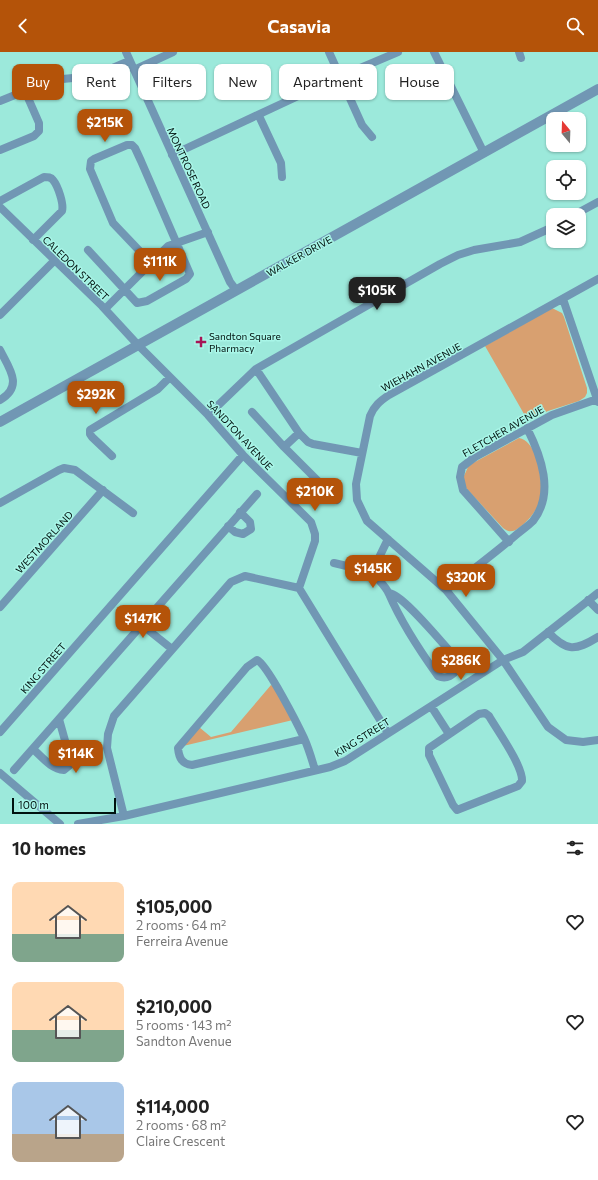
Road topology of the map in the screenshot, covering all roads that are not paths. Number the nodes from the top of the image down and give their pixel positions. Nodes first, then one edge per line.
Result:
1 (126, 52) edge
2 (173, 52) edge
3 (329, 52) edge
4 (398, 52) edge
5 (434, 52) edge
6 (129, 61) junction
7 (334, 64) edge
8 (370, 64) edge
9 (134, 70) junction
10 (64, 78) edge
11 (598, 89) edge
12 (12, 96) edge
13 (29, 100) edge
14 (292, 100) edge
15 (350, 100) edge
16 (0, 101) edge
17 (259, 116) junction
18 (372, 138) dead end
19 (0, 150) edge
20 (484, 153) junction
21 (172, 155) junction
22 (282, 177) dead end
23 (0, 201) edge
24 (598, 202) edge
25 (0, 207) edge
26 (586, 208) edge
27 (546, 231) edge
28 (208, 232) junction
29 (33, 240) junction
30 (177, 243) junction
31 (88, 250) dead end
32 (54, 261) junction
33 (151, 263) junction
34 (598, 279) edge
35 (236, 290) junction
36 (125, 291) junction
37 (563, 299) junction
38 (105, 309) junction
39 (0, 315) edge
40 (137, 344) junction
41 (0, 350) edge
42 (256, 369) junction
43 (170, 377) junction
44 (0, 400) edge
45 (598, 401) edge
46 (252, 412) dead end
47 (208, 415) junction
48 (0, 422) edge
49 (527, 428) junction
50 (299, 433) junction
51 (284, 447) junction
52 (362, 453) junction
53 (243, 455) junction
54 (112, 456) dead end
55 (103, 490) junction
56 (257, 494) dead end
57 (337, 500) dead end
58 (0, 503) edge
59 (240, 512) junction
60 (133, 513) dead end
61 (228, 526) junction
62 (388, 540) junction
63 (509, 542) junction
64 (334, 563) dead end
65 (372, 572) junction
66 (299, 588) junction
67 (446, 590) junction
68 (389, 593) junction
69 (598, 593) edge
70 (588, 600) junction
71 (0, 607) edge
72 (598, 610) edge
73 (142, 626) junction
74 (548, 632) junction
75 (598, 637) edge
76 (172, 649) junction
77 (503, 660) junction
78 (431, 706) junction
79 (59, 719) junction
80 (0, 732) edge
81 (388, 733) junction
82 (449, 734) junction
83 (304, 739) junction
84 (598, 740) edge
85 (32, 749) junction
86 (14, 770) dead end
87 (315, 770) junction
88 (0, 773) edge
89 (124, 816) junction
90 (60, 824) edge
91 (78, 824) edge

1 - 6 street, MONTROSE ROAD
2 - 9 street
3 - 7 street
4 - 8 street
5 - 20 street
6 - 9 street, MONTROSE ROAD
6 - 10 street
9 - 21 street, MONTROSE ROAD
11 - 20 street, WALKER DRIVE
12 - 16 street
13 - 19 street
14 - 17 street
15 - 18 street
17 - 21 street
17 - 22 street
20 - 35 street, WALKER DRIVE
21 - 28 street, MONTROSE ROAD
23 - 29 street
24 - 26 street
25 - 29 street, CALEDON STREET
27 - 42 street
28 - 30 street
28 - 35 street, MONTROSE ROAD
29 - 32 street, CALEDON STREET
30 - 33 street
30 - 33 street
30 - 36 street
31 - 36 street
32 - 38 street, CALEDON STREET
32 - 39 street
33 - 36 street
34 - 37 street, WIEHAHN AVENUE
35 - 40 street, WALKER DRIVE
36 - 38 street
37 - 45 street
37 - 52 street, WIEHAHN AVENUE
38 - 40 street, CALEDON STREET
40 - 43 street, SANDTON AVENUE
40 - 48 street, WALKER DRIVE
41 - 44 street
42 - 47 street
42 - 50 street
43 - 47 street, SANDTON AVENUE
43 - 54 street
45 - 49 street, FLETCHER AVENUE
46 - 51 street
47 - 53 street, SANDTON AVENUE
49 - 63 street
49 - 63 street, FLETCHER AVENUE
50 - 51 street
50 - 52 street
51 - 57 street
52 - 62 street, WIEHAHN AVENUE
53 - 66 street, SANDTON AVENUE
53 - 80 street, KING STREET
55 - 58 street
55 - 60 street
55 - 71 street, WESTMORLAND
56 - 59 street
59 - 61 street
59 - 61 street
61 - 73 street
62 - 65 street
62 - 67 street, WIEHAHN AVENUE
63 - 67 street
64 - 65 street
65 - 68 street
66 - 76 street
66 - 81 street
67 - 77 street, WIEHAHN AVENUE
68 - 68 street
69 - 70 street, KING STREET
70 - 72 street
70 - 74 street, KING STREET
73 - 76 street
73 - 79 street
74 - 75 street
74 - 77 street, KING STREET
76 - 89 street
77 - 78 street, KING STREET
77 - 84 street, WIEHAHN AVENUE
78 - 81 street, KING STREET
78 - 82 street
79 - 85 street
79 - 85 street
81 - 87 street, KING STREET
82 - 82 street
83 - 83 street
83 - 87 street
85 - 86 street
87 - 89 street, KING STREET
88 - 90 street
89 - 91 street, KING STREET

